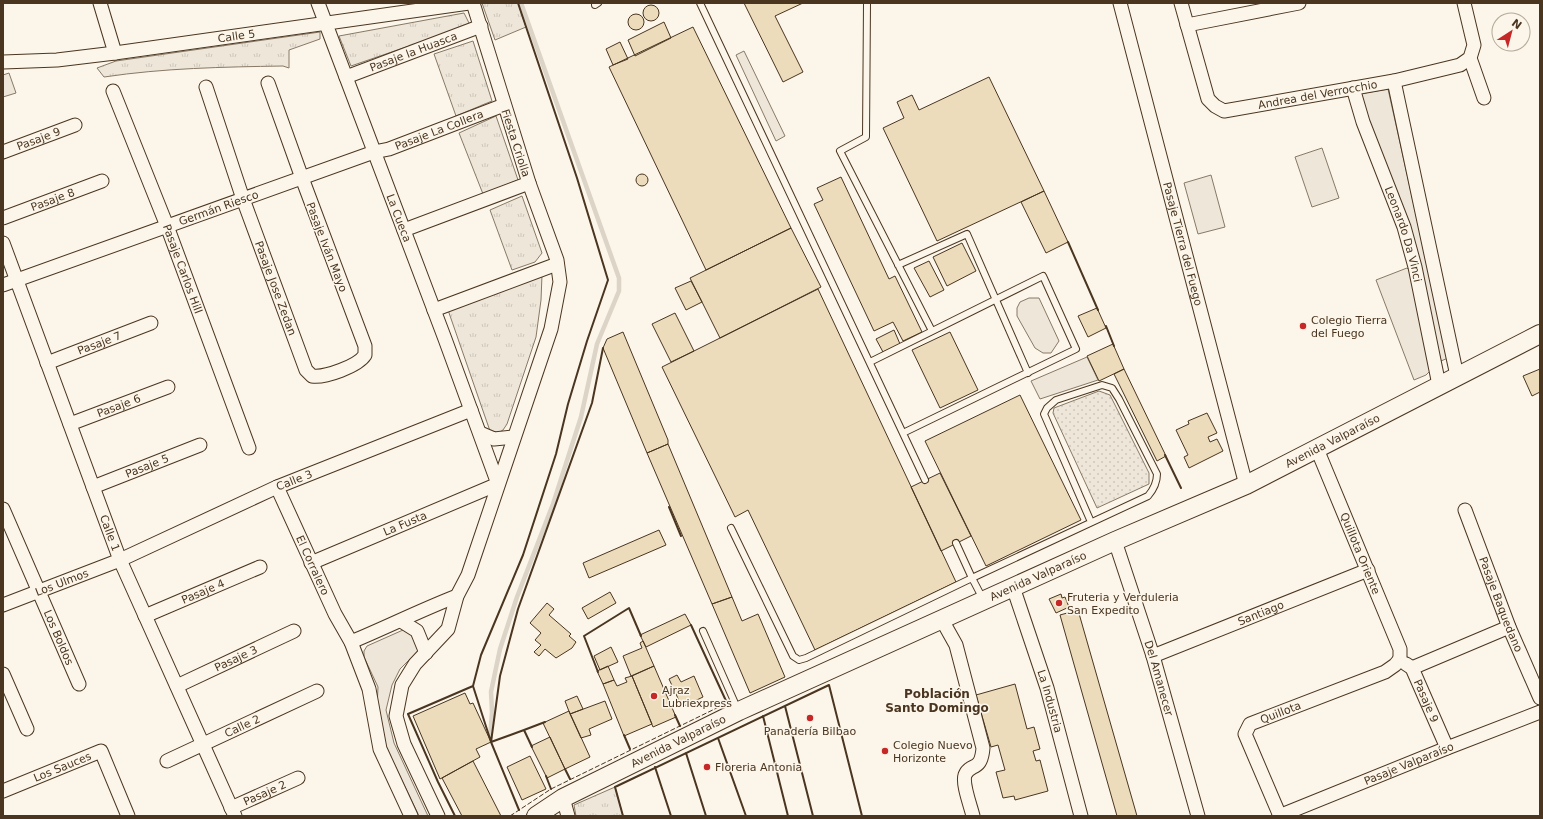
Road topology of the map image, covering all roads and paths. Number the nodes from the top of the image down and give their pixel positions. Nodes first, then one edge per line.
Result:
1 (100, 3) edge
2 (318, 3) edge
3 (469, 3) edge
4 (473, 3) edge
5 (594, 3) edge
6 (598, 3) edge
7 (700, 3) edge
8 (867, 3) edge
9 (1120, 3) edge
10 (1180, 3) edge
11 (1299, 3) edge
12 (1464, 3) edge
13 (326, 23) junction
14 (1187, 25) junction
15 (481, 26) junction
16 (115, 53) junction
17 (1470, 58) junction
18 (3, 62) edge
19 (346, 78) junction
20 (1394, 81) junction
21 (268, 83) dead end
22 (206, 87) dead end
23 (1353, 88) junction
24 (113, 91) dead end
25 (1484, 98) dead end
26 (504, 105) junction
27 (75, 125) dead end
28 (3, 152) edge
29 (374, 152) junction
30 (302, 178) junction
31 (102, 181) dead end
32 (529, 183) junction
33 (243, 199) junction
34 (3, 218) edge
35 (167, 226) junction
36 (404, 230) junction
37 (3, 243) edge
38 (557, 264) junction
39 (898, 265) junction
40 (17, 280) junction
41 (3, 285) edge
42 (995, 300) junction
43 (434, 310) junction
44 (151, 323) dead end
45 (932, 331) junction
46 (1540, 334) edge
47 (870, 362) junction
48 (48, 363) junction
49 (1028, 373) junction
50 (312, 376) joint
51 (1457, 376) junction
52 (1439, 385) junction
53 (168, 387) dead end
54 (472, 410) junction
55 (70, 424) junction
56 (480, 433) junction
57 (904, 433) junction
58 (514, 437) junction
59 (200, 445) dead end
60 (249, 448) dead end
61 (1317, 449) junction
62 (926, 480) dead end
63 (498, 484) junction
64 (1246, 485) junction
65 (93, 487) junction
66 (277, 487) junction
67 (3, 509) edge
68 (1465, 510) dead end
69 (1091, 522) junction
70 (731, 528) dead end
71 (1115, 541) junction
72 (956, 543) dead end
73 (120, 560) junction
74 (311, 563) junction
75 (260, 567) dead end
76 (1368, 570) junction
77 (972, 578) junction
78 (1014, 587) junction
79 (39, 591) junction
80 (458, 596) junction
81 (984, 601) junction
82 (3, 605) edge
83 (145, 616) junction
84 (942, 620) junction
85 (401, 621) junction
86 (1509, 627) junction
87 (294, 631) dead end
88 (703, 631) dead end
89 (351, 642) junction
90 (426, 653) junction
91 (1153, 656) junction
92 (1400, 659) junction
93 (1412, 668) junction
94 (3, 674) edge
95 (79, 684) dead end
96 (176, 686) junction
97 (317, 691) dead end
98 (1540, 698) edge
99 (739, 711) junction
100 (1540, 712) edge
101 (27, 729) dead end
102 (203, 745) junction
103 (1447, 748) junction
104 (167, 761) dead end
105 (298, 778) dead end
106 (3, 791) edge
107 (563, 798) junction
108 (233, 812) edge
109 (126, 815) edge
110 (411, 816) edge
111 (438, 816) edge
112 (536, 816) edge
113 (568, 816) edge
114 (973, 816) edge
115 (1081, 816) edge
116 (1198, 816) edge
117 (1280, 816) edge

1 - 16 street
2 - 13 street, La Cueca
3 - 13 street, Calle 5
4 - 15 street, Fiesta Criolla
5 - 6 lane
7 - 47 lane
8 - 39 lane
9 - 64 street, Pasaje Tierra del Fuego
10 - 14 street, Andrea del Verrocchio
11 - 14 street
12 - 17 street
13 - 16 street, Calle 5
13 - 19 street, La Cueca
14 - 23 street, Andrea del Verrocchio
15 - 19 street, Pasaje la Huasca
15 - 26 street, Fiesta Criolla
16 - 18 street, Calle 5
17 - 20 street, Andrea del Verrocchio
17 - 25 street
19 - 29 street, La Cueca
20 - 23 street, Andrea del Verrocchio
20 - 51 street, Leonardo Da Vinci
21 - 30 street, Pasaje Iván Mayo
22 - 33 street, Pasaje Jose Zedan
23 - 52 street, Leonardo Da Vinci
24 - 35 street, Pasaje Carlos Hill
26 - 29 street, Pasaje La Collera
26 - 32 street, Fiesta Criolla
27 - 28 street, Pasaje 9
29 - 30 street, Germán Riesco
29 - 36 street, La Cueca
30 - 33 street, Germán Riesco
30 - 50 street, Pasaje Iván Mayo
31 - 34 street, Pasaje 8
32 - 36 street
32 - 38 street, Fiesta Criolla
33 - 35 street, Germán Riesco
33 - 50 street, Pasaje Jose Zedan
35 - 40 street, Germán Riesco
35 - 60 street, Pasaje Carlos Hill
36 - 43 street, La Cueca
37 - 40 street, Calle 1
38 - 43 street
38 - 58 street, Fiesta Criolla
39 - 42 lane
39 - 45 lane
40 - 41 street, Germán Riesco
40 - 48 street, Calle 1
42 - 45 lane
42 - 49 lane
42 - 49 lane
43 - 54 street, La Cueca
44 - 48 street, Pasaje 7
45 - 47 lane
46 - 51 main road, Avenida Valparaíso
47 - 57 lane
48 - 55 street, Calle 1
49 - 57 lane
51 - 52 main road, Avenida Valparaíso
52 - 61 main road, Avenida Valparaíso
53 - 55 street, Pasaje 6
54 - 56 street, La Cueca
54 - 66 street, Calle 3
55 - 65 street, Calle 1
56 - 58 street
56 - 63 street, La Cueca
57 - 62 lane
58 - 63 street
59 - 65 street, Pasaje 5
61 - 64 main road, Avenida Valparaíso
61 - 76 street, Quillota Oriente
63 - 74 street, La Fusta
63 - 80 street
64 - 71 main road, Avenida Valparaíso
65 - 73 street, Calle 1
66 - 73 street, Calle 3
66 - 74 street, El Corralero
67 - 79 street, Los Boldos
68 - 86 street, Pasaje Baquedano
69 - 69 lane
69 - 77 lane
70 - 77 lane
71 - 78 main road, Avenida Valparaíso
71 - 91 street, Del Amanecer
72 - 77 lane
73 - 79 street, Los Ulmos
73 - 83 street, Calle 1
74 - 89 street, El Corralero
75 - 83 street, Pasaje 4
76 - 91 street, Santiago
76 - 92 street, Quillota Oriente
77 - 81 lane
78 - 81 main road, Avenida Valparaíso
78 - 115 street, La Industria
79 - 82 street, Los Ulmos
79 - 95 street, Los Boldos
80 - 85 street
80 - 90 street
81 - 84 main road, Avenida Valparaíso
83 - 96 street, Calle 1
84 - 99 main road, Avenida Valparaíso
84 - 114 street
85 - 89 street
85 - 90 street
86 - 93 street
86 - 98 street, Pasaje Baquedano
87 - 96 street, Pasaje 3
88 - 99 lane
89 - 110 street, El Corralero
90 - 111 street
91 - 116 street, Del Amanecer
92 - 93 street, Pasaje 9
92 - 117 street, Quillota
93 - 103 street, Pasaje 9
94 - 101 street
96 - 102 street, Calle 1
97 - 102 street, Calle 2
99 - 107 main road, Avenida Valparaíso
100 - 103 street, Pasaje Valparaíso
102 - 104 street, Calle 2
102 - 108 street, Calle 1
103 - 117 street, Pasaje Valparaíso
105 - 108 street, Pasaje 2
106 - 109 street, Los Sauces
107 - 112 main road, Avenida Valparaíso
107 - 113 street

